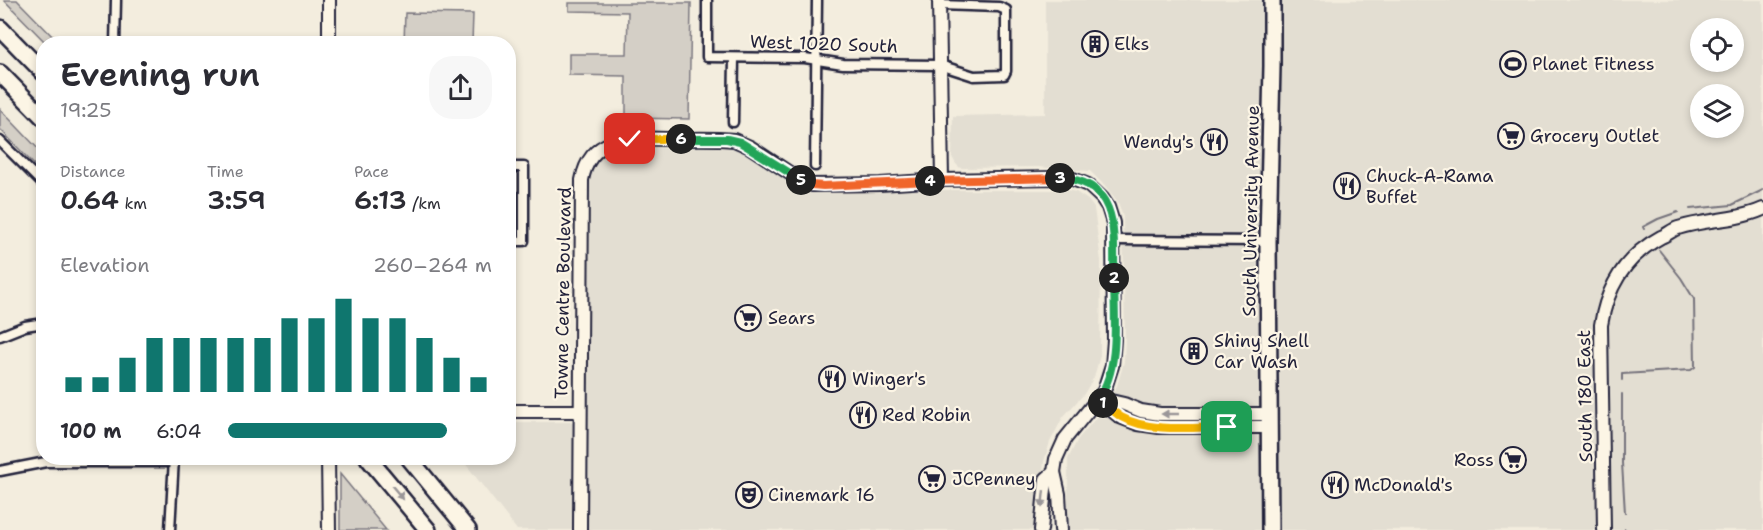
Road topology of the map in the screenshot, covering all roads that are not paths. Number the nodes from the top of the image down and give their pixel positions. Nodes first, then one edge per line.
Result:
1 (116, 0) edge
2 (329, 0) edge
3 (707, 0) edge
4 (817, 0) edge
5 (1272, 0) edge
6 (939, 2) edge
7 (0, 28) edge
8 (115, 36) edge
9 (329, 36) edge
10 (734, 57) junction
11 (817, 59) junction
12 (36, 65) edge
13 (940, 65) junction
14 (0, 73) edge
15 (36, 110) edge
16 (733, 122) dead end
17 (0, 141) edge
18 (815, 166) dead end
19 (516, 167) edge
20 (36, 178) edge
21 (942, 180) junction
22 (1763, 209) edge
23 (1114, 240) junction
24 (516, 241) edge
25 (1268, 241) junction
26 (36, 325) edge
27 (0, 336) edge
28 (1098, 399) junction
29 (516, 411) edge
30 (580, 411) junction
31 (1270, 420) junction
32 (36, 464) edge
33 (174, 465) edge
34 (328, 465) edge
35 (374, 465) edge
36 (416, 465) edge
37 (0, 471) edge
38 (1054, 472) junction
39 (170, 530) edge
40 (328, 530) edge
41 (428, 530) edge
42 (468, 530) edge
43 (580, 530) edge
44 (1041, 530) edge
45 (1061, 530) edge
46 (1270, 530) edge
47 (1604, 530) edge

1 - 8 street
2 - 9 street
3 - 10 street, West 1020 South
4 - 11 street
5 - 25 highway, South University Avenue
6 - 13 street
6 - 13 street, West 1020 South
7 - 12 highway
10 - 11 street, West 1020 South
10 - 16 street
11 - 13 street, West 1020 South
11 - 18 street
13 - 21 street
14 - 15 highway
17 - 20 street
19 - 24 street
21 - 23 street, Towne Centre Boulevard
21 - 30 street, Towne Centre Boulevard
22 - 47 street, South 180 East
23 - 25 street
23 - 28 street, Towne Centre Boulevard
25 - 31 highway, South University Avenue
26 - 27 street
31 -> 28 street
28 - 31 street
28 - 38 street, Towne Centre Boulevard
29 - 30 street
30 - 43 street, Towne Centre Boulevard
31 - 46 highway, South University Avenue
32 - 37 street
33 - 39 street
34 - 40 street
35 -> 41 highway
36 - 42 highway
38 -> 44 street, Towne Centre Boulevard
38 - 45 street

